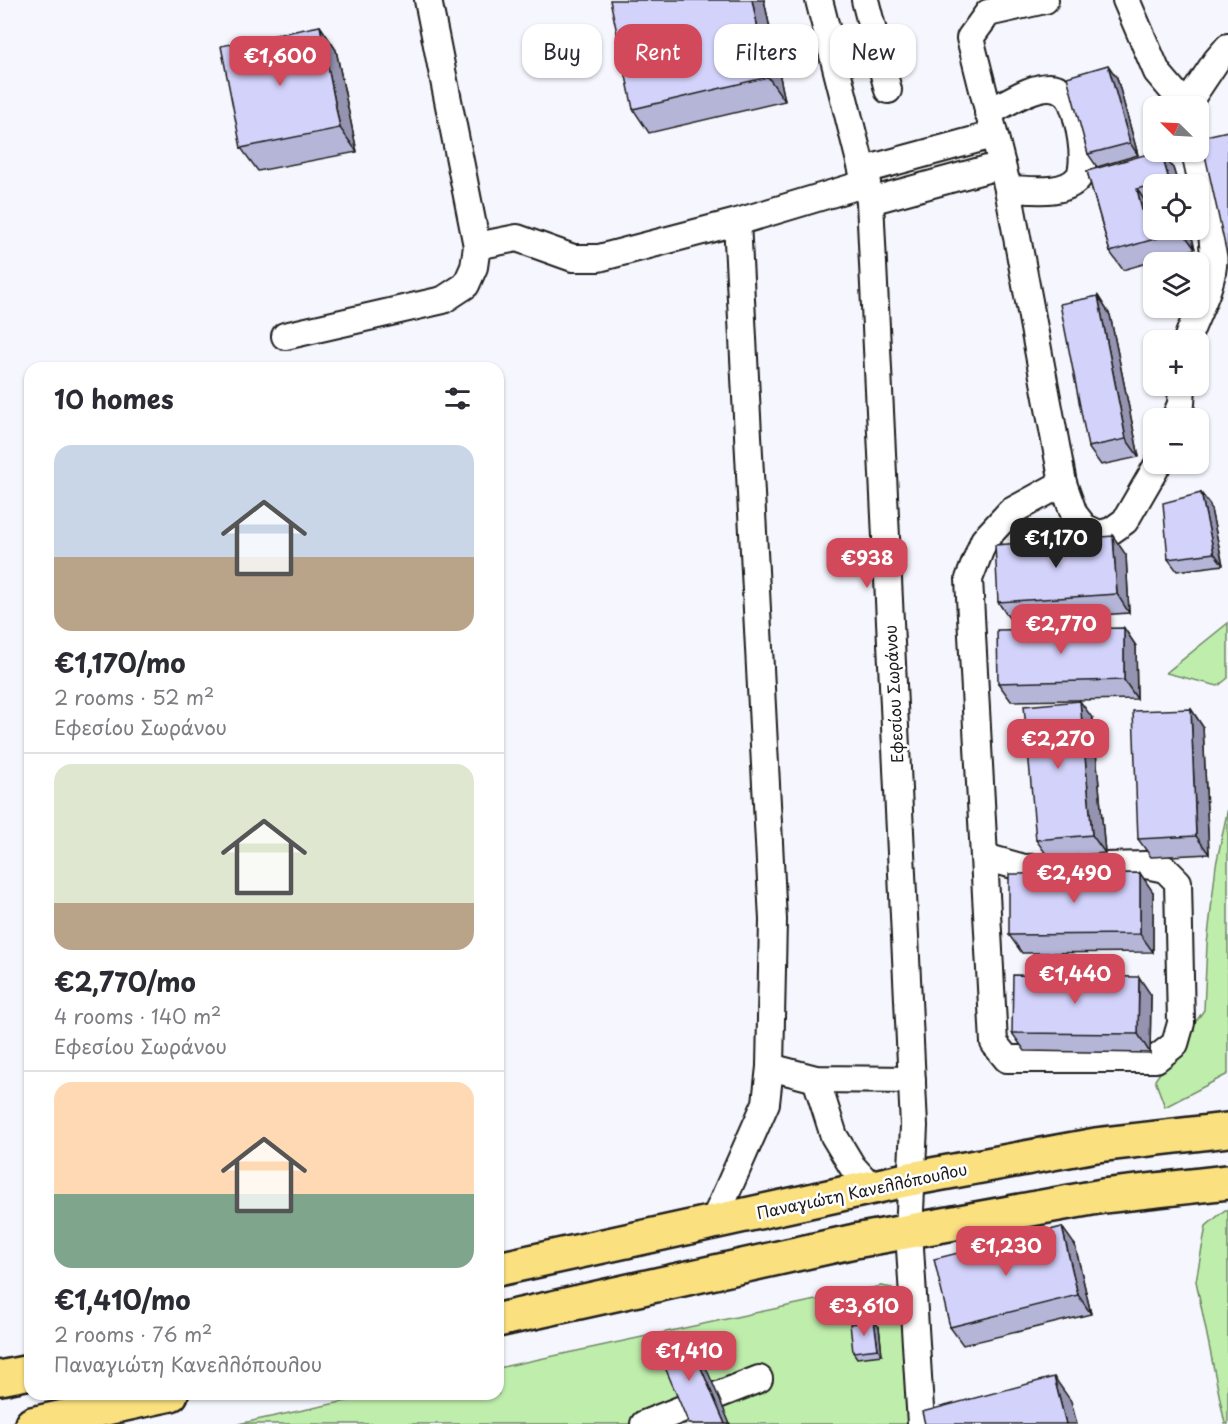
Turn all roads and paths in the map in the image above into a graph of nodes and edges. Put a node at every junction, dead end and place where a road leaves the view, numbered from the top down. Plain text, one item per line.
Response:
1 (428, 0) edge
2 (819, 0) edge
3 (865, 0) edge
4 (1045, 0) edge
5 (1126, 0) edge
6 (1228, 47) edge
7 (888, 90) dead end
8 (1177, 96) edge
9 (1193, 96) edge
10 (990, 124) junction
11 (1197, 162) edge
12 (1005, 177) junction
13 (867, 185) junction
14 (737, 222) junction
15 (477, 246) junction
16 (1190, 330) edge
17 (285, 336) dead end
18 (1152, 474) edge
19 (1063, 483) junction
20 (984, 857) junction
21 (770, 1067) junction
22 (816, 1079) junction
23 (912, 1080) junction
24 (1228, 1130) edge
25 (910, 1179) junction
26 (1228, 1182) edge
27 (872, 1188) junction
28 (713, 1222) junction
29 (909, 1232) junction
30 (504, 1268) edge
31 (504, 1319) edge
32 (24, 1373) edge
33 (0, 1378) edge
34 (759, 1379) dead end
35 (718, 1395) dead end
36 (143, 1400) edge
37 (687, 1407) edge
38 (32, 1424) edge
39 (644, 1424) edge
40 (921, 1424) edge

1 - 15 street
2 - 13 street, Εφεσίου Σωράνου
3 - 7 street
4 - 10 street
5 - 8 street
6 - 9 street
10 - 12 street
10 - 12 street
10 - 13 street
11 - 16 street
12 - 13 street
12 - 19 street
13 - 14 street
13 - 23 street, Εφεσίου Σωράνου
14 - 15 street
14 - 21 street
15 - 17 street
18 - 19 street
19 - 20 street
20 - 20 street
21 - 22 street
21 - 28 street
22 - 23 street
22 - 27 street
23 - 25 street, Εφεσίου Σωράνου
24 - 25 main road, Παναγιώτη Κανελλόπουλου
25 - 27 main road, Παναγιώτη Κανελλόπουλου
25 - 29 street, Εφεσίου Σωράνου
26 - 29 main road
27 - 28 main road, Παναγιώτη Κανελλόπουλου
28 - 30 main road, Παναγιώτη Κανελλόπουλου
29 - 31 main road
29 - 40 street, Εφεσίου Σωράνου
32 - 33 main road
34 - 35 street
36 - 38 main road
37 - 39 street

